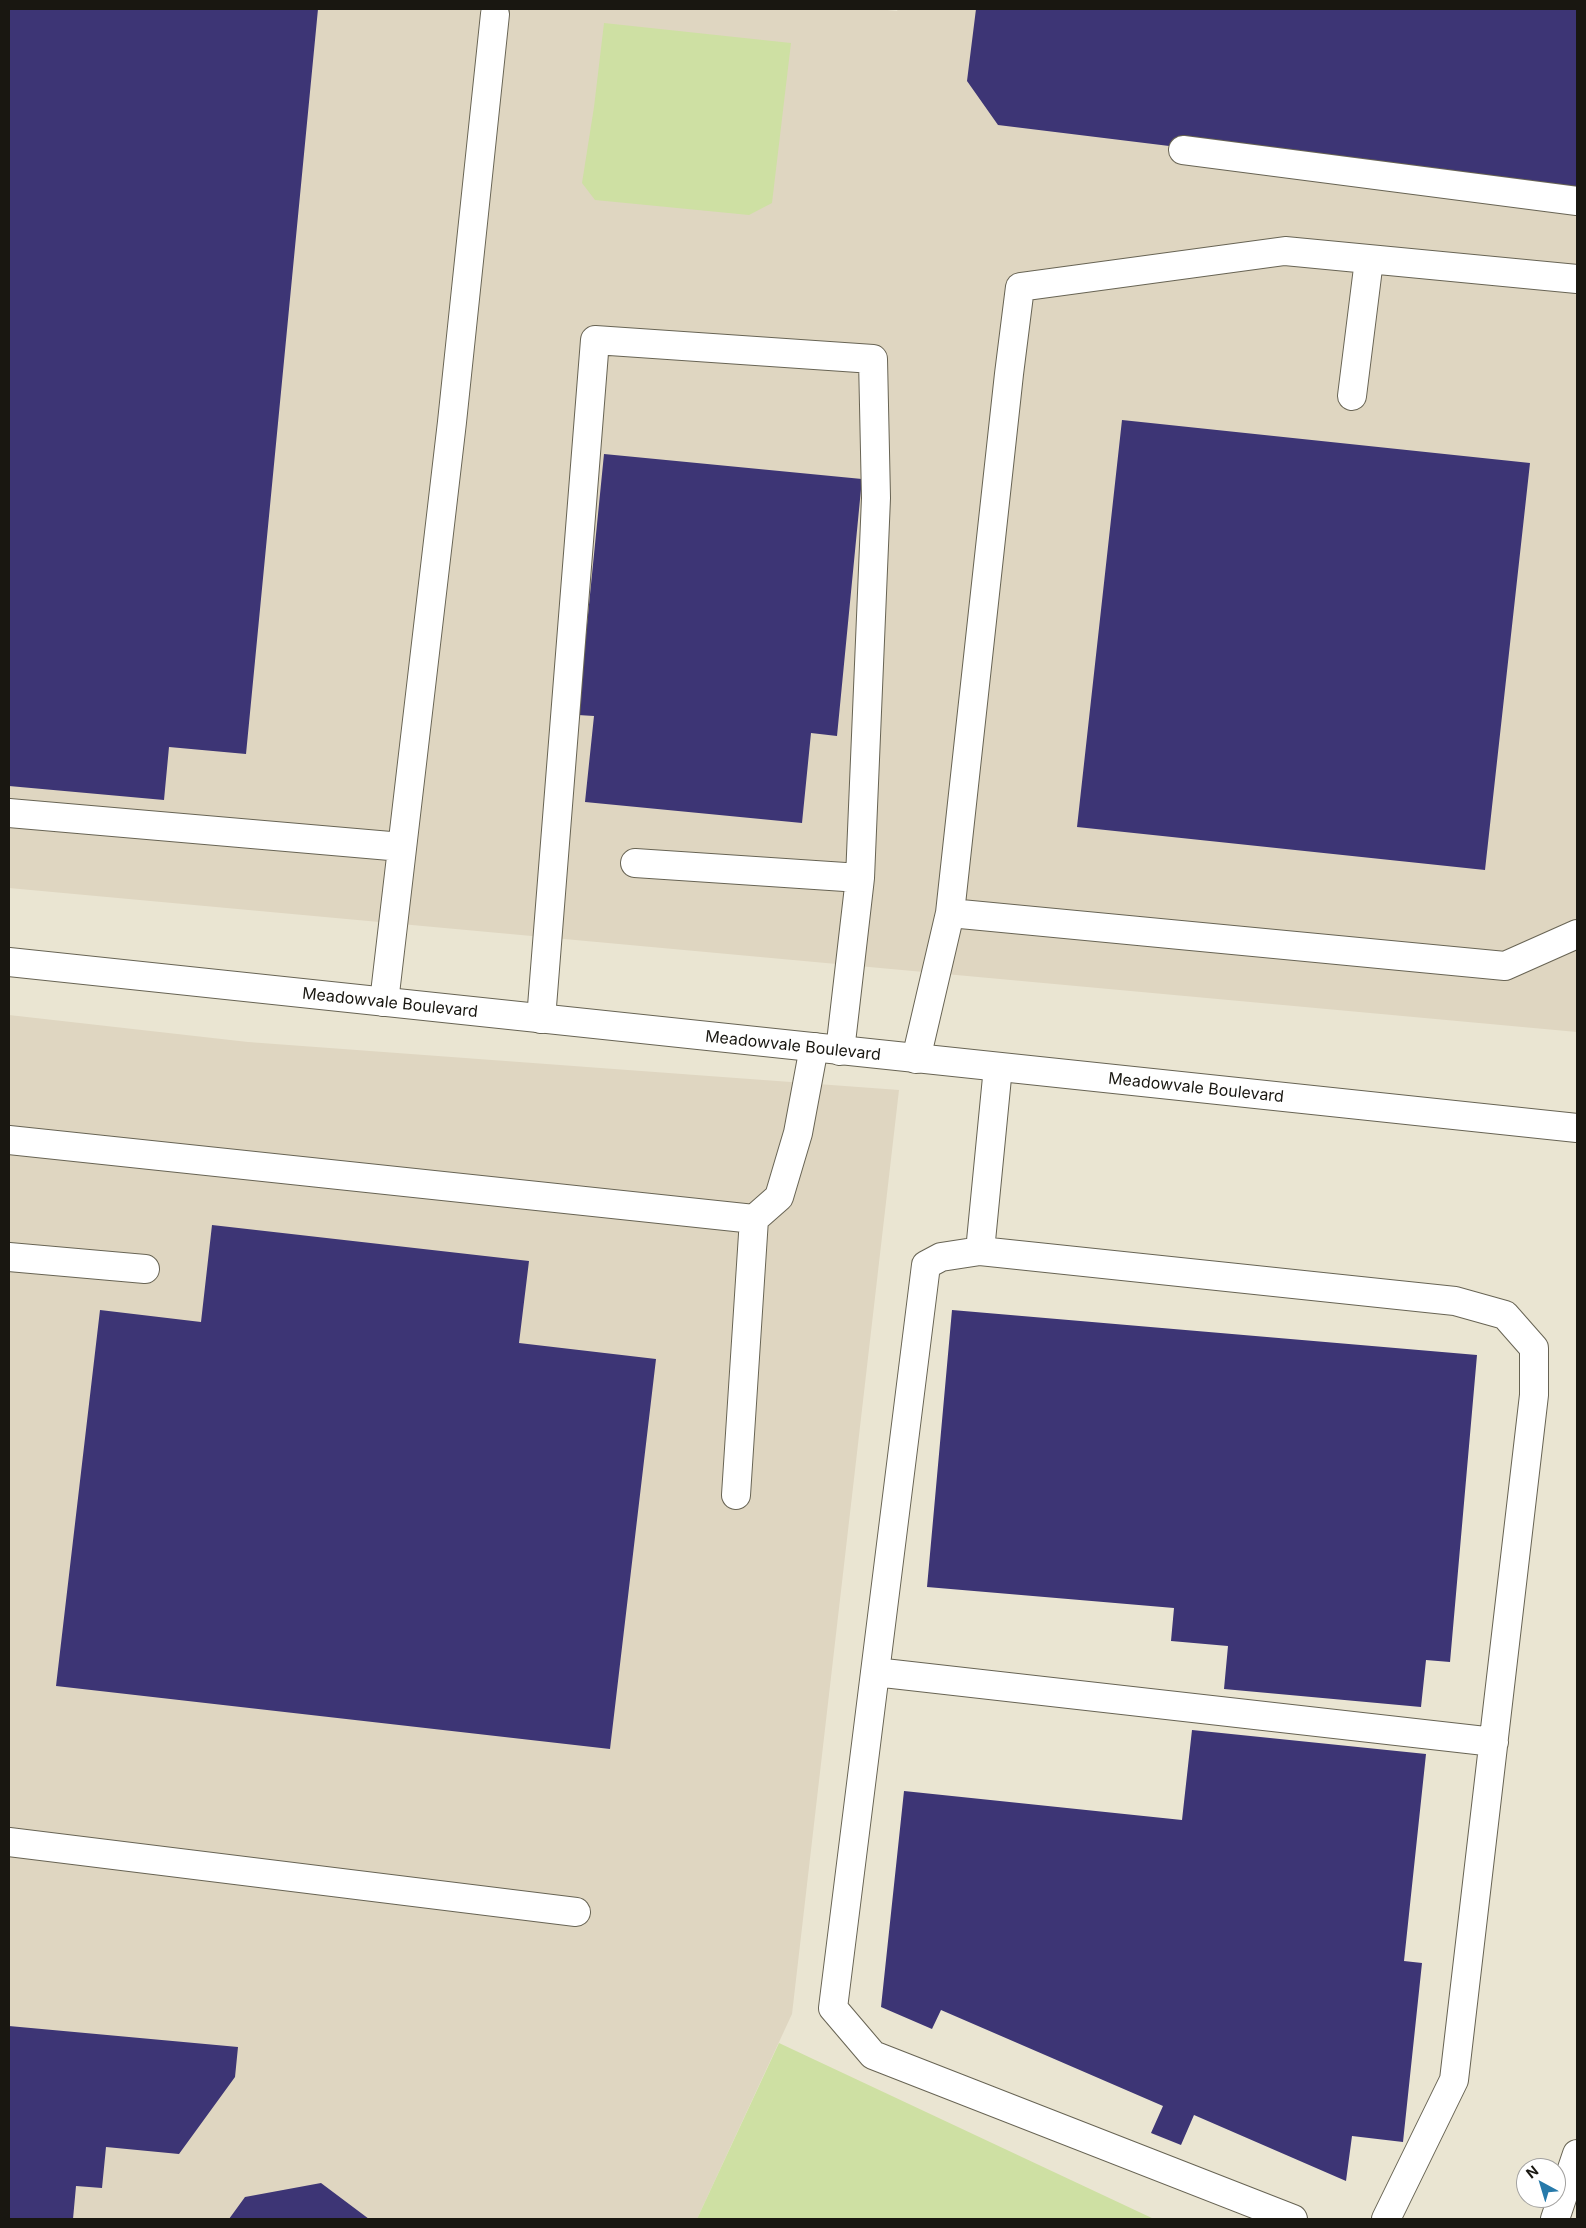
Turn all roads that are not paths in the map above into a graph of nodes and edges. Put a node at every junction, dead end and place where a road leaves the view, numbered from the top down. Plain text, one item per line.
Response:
1 (495, 14) dead end
2 (1183, 150) dead end
3 (1577, 201) edge
4 (1370, 260) junction
5 (1577, 279) edge
6 (1352, 396) dead end
7 (9, 813) edge
8 (402, 846) junction
9 (635, 863) dead end
10 (860, 878) junction
11 (950, 913) junction
12 (1577, 934) edge
13 (9, 962) edge
14 (384, 1002) junction
15 (541, 1019) junction
16 (827, 1049) junction
17 (916, 1059) junction
18 (998, 1067) junction
19 (1577, 1128) edge
20 (9, 1140) edge
21 (754, 1219) junction
22 (980, 1251) junction
23 (9, 1257) edge
24 (145, 1269) dead end
25 (736, 1495) dead end
26 (875, 1672) junction
27 (1494, 1742) junction
28 (9, 1842) edge
29 (576, 1912) dead end
30 (1577, 2154) edge
31 (1293, 2219) edge
32 (1386, 2219) edge
33 (1555, 2219) edge

1 - 8 main road
2 - 3 main road
4 - 5 main road
4 - 6 main road
4 - 11 main road
7 - 8 main road
8 - 14 main road
9 - 10 main road
10 - 15 main road
10 - 16 main road
11 - 12 main road
11 - 17 main road
13 - 14 main road, Meadowvale Boulevard
14 - 15 main road, Meadowvale Boulevard
15 - 16 main road, Meadowvale Boulevard
16 - 17 main road, Meadowvale Boulevard
16 - 21 main road
17 - 18 main road, Meadowvale Boulevard
18 - 19 main road, Meadowvale Boulevard
18 - 22 main road
20 - 21 main road
21 - 25 main road
22 - 26 main road
22 - 27 main road
23 - 24 main road
26 - 27 main road
26 - 31 main road
27 - 32 main road
28 - 29 main road
30 - 33 main road

